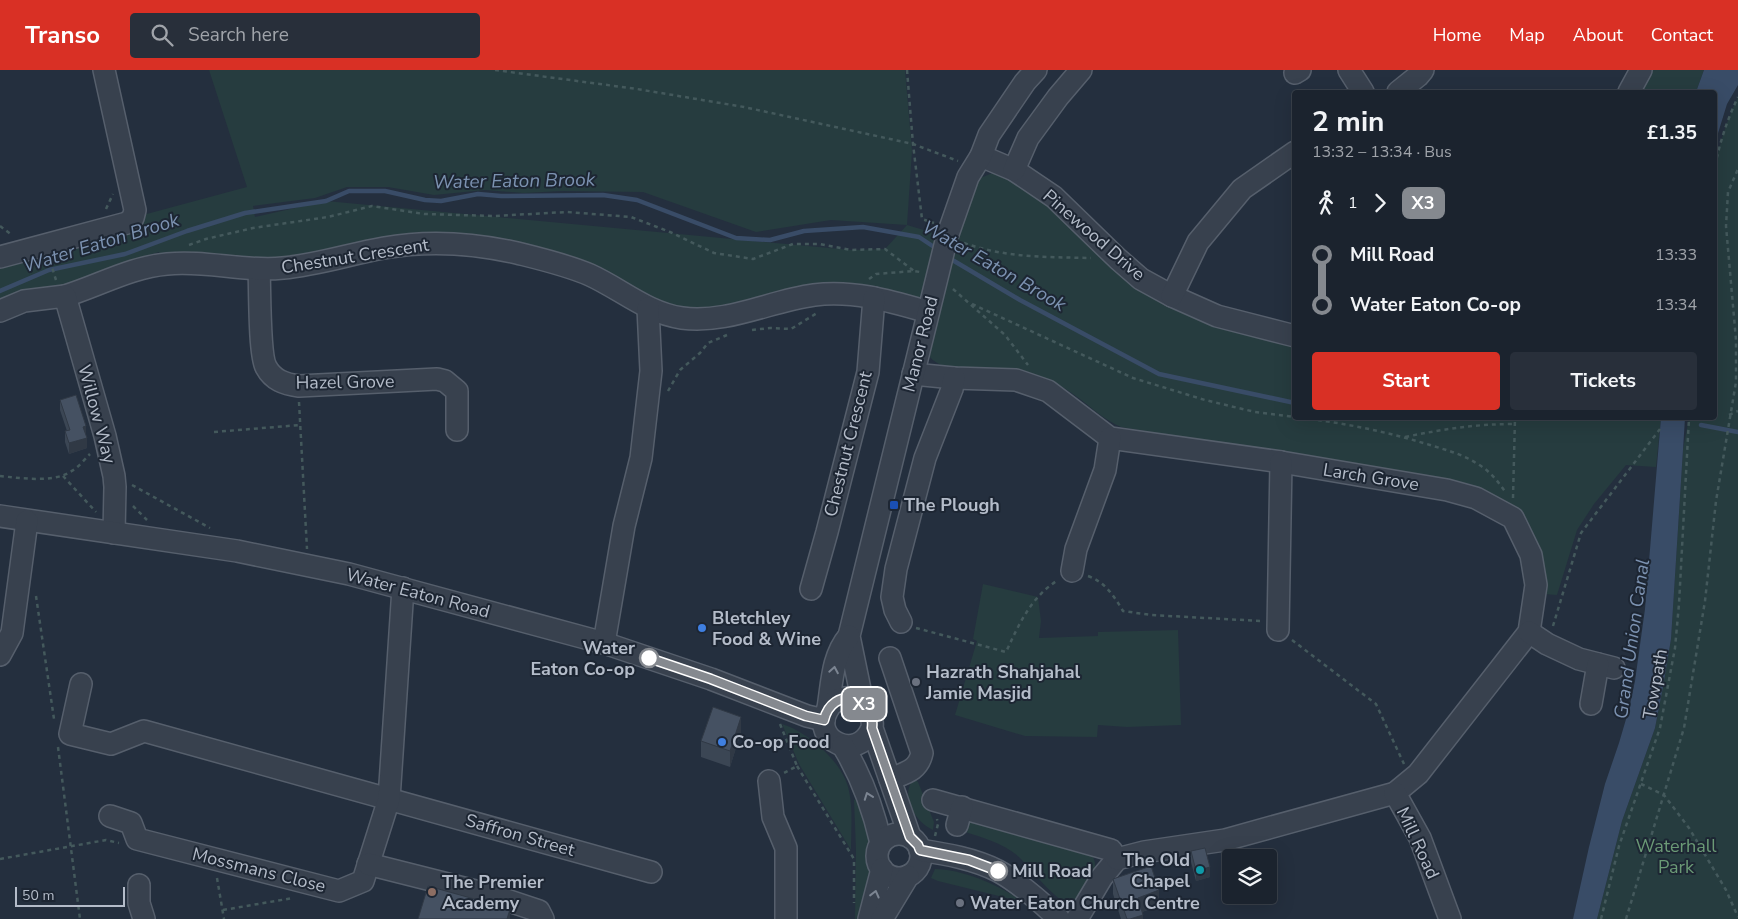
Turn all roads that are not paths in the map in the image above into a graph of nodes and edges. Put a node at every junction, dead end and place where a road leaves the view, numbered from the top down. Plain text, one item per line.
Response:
1 (104, 70) edge
2 (1036, 70) edge
3 (1081, 70) edge
4 (1349, 70) edge
5 (1423, 70) edge
6 (1641, 70) edge
7 (1362, 90) edge
8 (1400, 90) edge
9 (1631, 90) edge
10 (1292, 154) edge
11 (981, 156) junction
12 (1014, 170) junction
13 (0, 258) edge
14 (259, 269) junction
15 (61, 289) junction
16 (1172, 296) junction
17 (874, 298) junction
18 (648, 308) junction
19 (0, 311) edge
20 (928, 312) junction
21 (1292, 335) edge
22 (913, 374) junction
23 (954, 378) junction
24 (457, 430) dead end
25 (1110, 438) junction
26 (1281, 462) junction
27 (0, 516) edge
28 (27, 520) junction
29 (107, 526) junction
30 (1072, 571) road end
31 (403, 588) junction
32 (811, 589) dead end
33 (901, 622) road end
34 (1277, 626) road end
35 (1529, 632) junction
36 (849, 636) junction
37 (604, 644) junction
38 (0, 654) edge
39 (890, 658) dead end
40 (80, 684) dead end
41 (864, 704) junction
42 (1590, 704) dead end
43 (826, 714) junction
44 (872, 728) junction
45 (843, 746) junction
46 (890, 779) junction
47 (769, 781) road end
48 (1395, 793) junction
49 (389, 799) junction
50 (933, 800) dead end
51 (110, 816) dead end
52 (881, 843) junction
53 (915, 844) junction
54 (1117, 859) junction
55 (368, 864) junction
56 (882, 869) junction
57 (651, 872) dead end
58 (908, 876) junction
59 (139, 885) dead end
60 (861, 915) edge
61 (144, 919) edge
62 (543, 919) edge
63 (786, 919) edge
64 (882, 919) edge
65 (1059, 919) edge
66 (1077, 919) edge
67 (1450, 919) edge

1 - 13 street
2 - 11 street, Manor Road
3 - 12 street
4 - 7 street
5 - 8 street
6 - 9 street
10 - 16 street
11 - 12 street, Pinewood Drive
11 - 20 street, Manor Road
12 - 16 street, Pinewood Drive
14 - 15 street
14 - 18 street, Chestnut Crescent
14 - 24 street, Hazel Grove
15 - 19 street
15 - 29 street, Willow Way
16 - 21 street, Pinewood Drive
17 - 18 street, Chestnut Crescent
17 - 20 street, Chestnut Crescent
17 - 32 street, Chestnut Crescent
18 - 37 street
20 - 22 street, Manor Road
22 - 23 street, Larch Grove
22 - 36 street, Manor Road
23 - 25 street, Larch Grove
23 - 33 street
25 - 26 street, Larch Grove
25 - 30 street
26 - 34 street
26 - 35 street, Larch Grove
27 - 28 street, Water Eaton Road
28 - 29 street, Water Eaton Road
28 - 38 street
29 - 31 street, Water Eaton Road
31 - 37 street, Water Eaton Road
31 - 49 street
35 - 42 street
35 - 48 street
36 - 41 street, Manor Road
43 -> 36 street, Manor Road
37 - 43 street, Water Eaton Road
39 - 46 street
40 - 49 street, Saffron Street
41 - 43 street
41 - 44 street
43 - 45 street
44 - 45 street
44 - 46 street
52 -> 45 street
46 - 53 street
47 - 63 street
48 - 54 street, Mill Road
48 - 67 street, Mill Road
49 - 55 street, Mossmans Close
49 - 57 street, Saffron Street
50 - 54 street
51 - 55 street, Mossmans Close
52 - 53 street
52 - 56 street
53 - 58 street
53 - 65 street
54 - 66 street
55 - 62 street
56 - 58 street
60 -> 56 street
58 - 64 street
59 - 61 street

